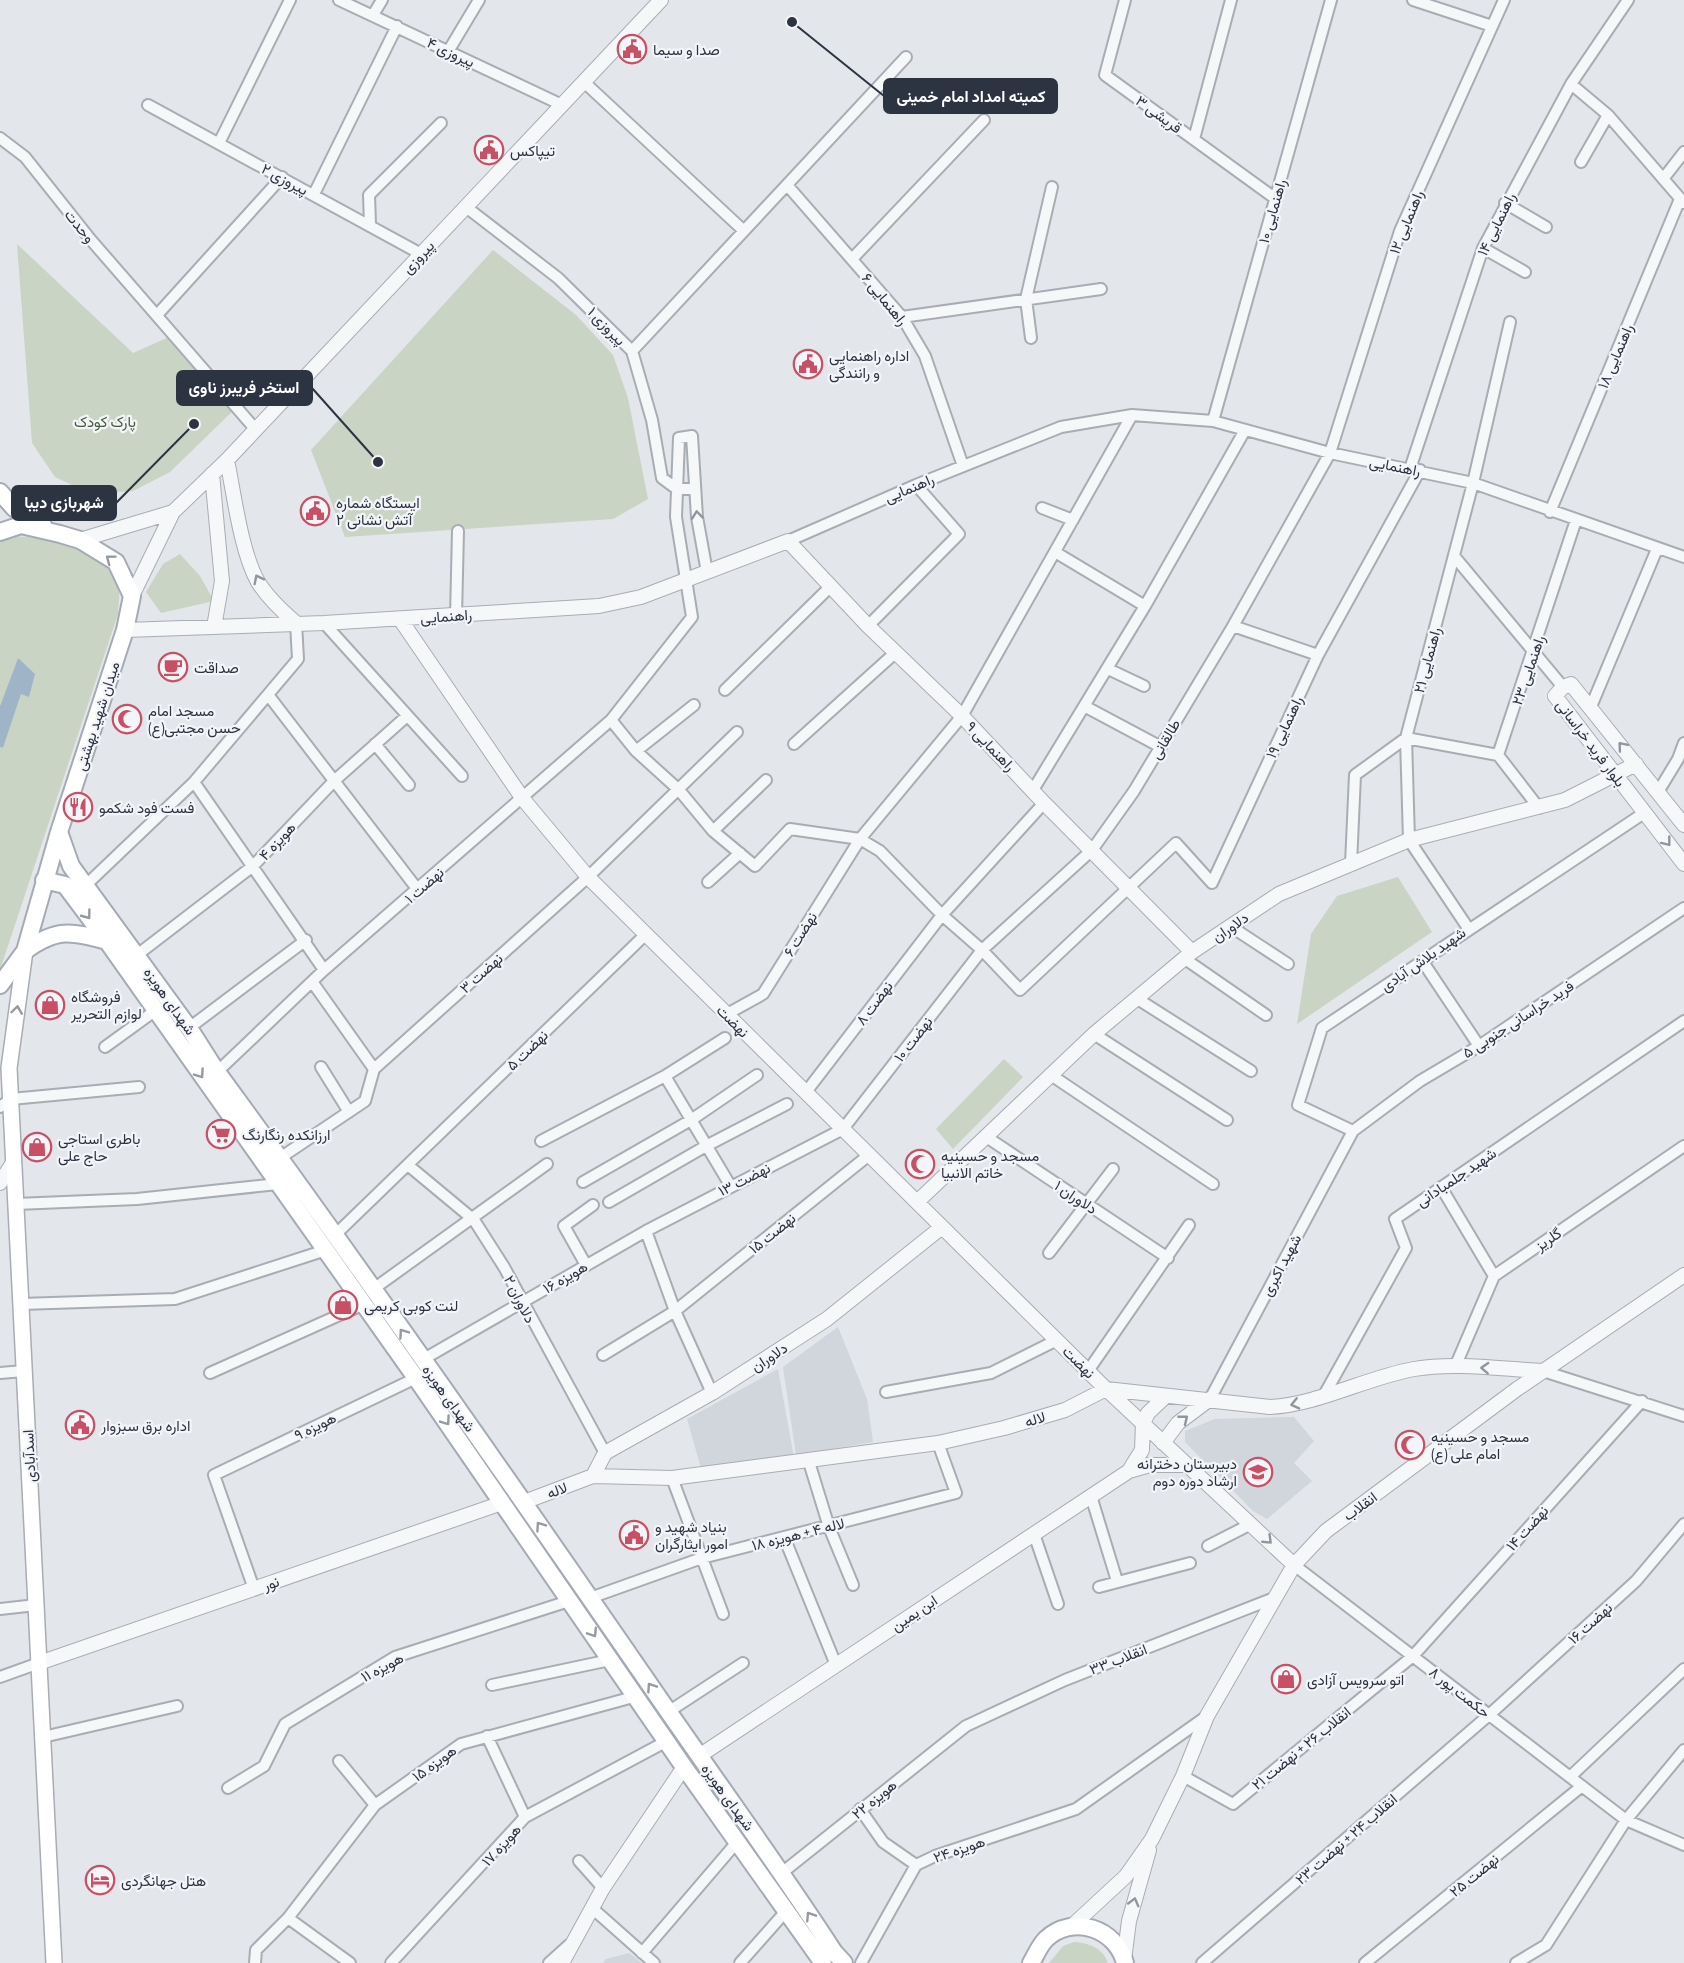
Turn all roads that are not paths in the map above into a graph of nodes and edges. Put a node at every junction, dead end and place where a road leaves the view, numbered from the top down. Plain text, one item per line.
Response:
1 (290, 0) edge
2 (339, 0) edge
3 (382, 0) edge
4 (479, 0) edge
5 (661, 0) edge
6 (1125, 0) edge
7 (1231, 0) edge
8 (1332, 0) edge
9 (1413, 0) edge
10 (1504, 0) edge
11 (1628, 0) edge
12 (1442, 5) edge
13 (373, 15) junction
14 (397, 26) junction
15 (1492, 26) junction
16 (449, 50) junction
17 (906, 57) dead end
18 (584, 82) junction
19 (1571, 84) junction
20 (148, 105) dead end
21 (562, 105) junction
22 (1608, 115) junction
23 (984, 120) dead end
24 (441, 123) dead end
25 (1, 138) edge
26 (1194, 139) junction
27 (219, 143) junction
28 (1684, 152) edge
29 (1581, 162) dead end
30 (282, 177) junction
31 (1663, 179) junction
32 (787, 185) junction
33 (1053, 187) dead end
34 (314, 194) junction
35 (1276, 199) junction
36 (1682, 201) edge
37 (1505, 203) junction
38 (466, 207) junction
39 (370, 224) junction
40 (1546, 227) dead end
41 (744, 231) junction
42 (1483, 248) junction
43 (421, 254) junction
44 (852, 259) junction
45 (1525, 272) dead end
46 (1101, 289) dead end
47 (1026, 299) junction
48 (157, 315) junction
49 (903, 317) junction
50 (1510, 322) dead end
51 (1031, 338) dead end
52 (632, 351) junction
53 (1132, 415) junction
54 (1213, 421) junction
55 (256, 429) junction
56 (1245, 430) junction
57 (1330, 453) junction
58 (227, 460) junction
59 (963, 466) junction
60 (1415, 470) junction
61 (212, 474) junction
62 (1473, 483) junction
63 (916, 485) junction
64 (677, 489) junction
65 (695, 489) junction
66 (0, 492) edge
67 (1042, 508) dead end
68 (173, 512) junction
69 (1550, 512) junction
70 (1073, 520) junction
71 (1576, 520) junction
72 (458, 531) dead end
73 (0, 532) edge
74 (60, 534) junction
75 (81, 540) junction
76 (788, 542) junction
77 (1658, 549) junction
78 (1055, 552) junction
79 (1454, 556) junction
80 (1684, 557) edge
81 (707, 572) junction
82 (685, 581) junction
83 (831, 586) junction
84 (132, 596) junction
85 (1145, 606) junction
86 (456, 616) junction
87 (400, 619) junction
88 (296, 623) junction
89 (324, 624) junction
90 (868, 626) junction
91 (1233, 626) junction
92 (214, 627) junction
93 (125, 630) junction
94 (1534, 652) junction
95 (895, 653) junction
96 (1318, 655) junction
97 (1108, 669) junction
98 (1144, 686) dead end
99 (1563, 687) junction
100 (725, 690) dead end
101 (269, 696) junction
102 (694, 705) dead end
103 (1086, 707) junction
104 (1590, 709) junction
105 (407, 716) junction
106 (962, 716) junction
107 (610, 720) junction
108 (737, 732) dead end
109 (1406, 738) junction
110 (1684, 743) edge
111 (375, 744) junction
112 (794, 744) dead end
113 (1161, 747) junction
114 (636, 751) junction
115 (1498, 755) junction
116 (1636, 764) junction
117 (462, 776) dead end
118 (1616, 776) junction
119 (766, 780) dead end
120 (334, 781) junction
121 (194, 782) junction
122 (409, 785) dead end
123 (679, 790) junction
124 (1033, 790) junction
125 (1658, 792) junction
126 (523, 799) junction
127 (1044, 803) junction
128 (1539, 808) junction
129 (1644, 813) junction
130 (1684, 825) edge
131 (713, 831) junction
132 (59, 832) junction
133 (860, 839) junction
134 (1409, 840) junction
135 (1092, 850) junction
136 (740, 853) junction
137 (1351, 864) junction
138 (1684, 864) edge
139 (71, 866) junction
140 (253, 866) junction
141 (588, 877) junction
142 (44, 880) junction
143 (708, 882) dead end
144 (64, 885) junction
145 (86, 885) junction
146 (1129, 887) junction
147 (418, 890) junction
148 (1684, 908) edge
149 (942, 915) junction
150 (1230, 926) junction
151 (1468, 928) junction
152 (646, 934) junction
153 (306, 940) junction
154 (107, 941) junction
155 (982, 950) junction
156 (25, 951) junction
157 (1188, 955) junction
158 (137, 956) junction
159 (1423, 962) junction
160 (1288, 964) dead end
161 (324, 970) junction
162 (313, 983) junction
163 (0, 985) edge
164 (1136, 998) junction
165 (156, 1010) junction
166 (727, 1014) junction
167 (1266, 1015) dead end
168 (1684, 1021) edge
169 (189, 1028) junction
170 (1094, 1034) junction
171 (725, 1038) dead end
172 (1479, 1046) junction
173 (105, 1047) dead end
174 (0, 1053) edge
175 (321, 1067) dead end
176 (9, 1068) junction
177 (374, 1069) junction
178 (1251, 1071) dead end
179 (217, 1072) junction
180 (757, 1075) dead end
181 (1051, 1075) junction
182 (665, 1076) junction
183 (139, 1087) dead end
184 (806, 1092) junction
185 (5, 1103) edge
186 (787, 1104) dead end
187 (349, 1112) junction
188 (691, 1120) junction
189 (1227, 1120) dead end
190 (843, 1129) junction
191 (1353, 1131) junction
192 (985, 1136) junction
193 (541, 1141) dead end
194 (706, 1146) junction
195 (1684, 1146) edge
196 (869, 1155) junction
197 (280, 1158) junction
198 (14, 1161) junction
199 (547, 1164) dead end
200 (409, 1166) junction
201 (1113, 1169) dead end
202 (583, 1182) dead end
203 (0, 1183) edge
204 (278, 1184) junction
205 (1213, 1184) dead end
206 (730, 1185) junction
207 (1441, 1187) junction
208 (609, 1202) dead end
209 (916, 1202) junction
210 (16, 1204) junction
211 (1087, 1204) junction
212 (593, 1205) dead end
213 (474, 1220) junction
214 (1189, 1225) dead end
215 (942, 1227) junction
216 (646, 1231) junction
217 (335, 1235) junction
218 (326, 1250) junction
219 (1049, 1253) dead end
220 (1168, 1258) junction
221 (586, 1265) junction
222 (1684, 1275) edge
223 (1494, 1276) junction
224 (368, 1297) junction
225 (521, 1303) junction
226 (21, 1304) junction
227 (675, 1311) junction
228 (1057, 1340) junction
229 (603, 1355) dead end
230 (422, 1360) junction
231 (1455, 1367) junction
232 (24, 1371) junction
233 (1088, 1371) junction
234 (1543, 1371) junction
235 (0, 1373) edge
236 (210, 1373) dead end
237 (416, 1378) junction
238 (1106, 1389) junction
239 (886, 1392) dead end
240 (712, 1393) junction
241 (1166, 1396) junction
242 (1323, 1397) junction
243 (1210, 1400) junction
244 (1642, 1401) junction
245 (1684, 1416) edge
246 (1143, 1423) junction
247 (938, 1443) junction
248 (1163, 1443) junction
249 (605, 1453) junction
250 (809, 1462) junction
251 (1185, 1465) junction
252 (1129, 1471) junction
253 (593, 1476) junction
254 (672, 1478) junction
255 (1091, 1496) junction
256 (524, 1502) junction
257 (502, 1503) junction
258 (1251, 1524) junction
259 (1684, 1524) edge
260 (829, 1527) junction
261 (1034, 1534) junction
262 (784, 1537) junction
263 (1208, 1546) dead end
264 (702, 1558) junction
265 (1190, 1563) dead end
266 (1294, 1565) junction
267 (1117, 1581) junction
268 (853, 1585) dead end
269 (1099, 1587) dead end
270 (254, 1589) junction
271 (590, 1598) junction
272 (1274, 1598) junction
273 (572, 1600) junction
274 (1058, 1604) dead end
275 (36, 1605) junction
276 (0, 1609) edge
277 (723, 1614) dead end
278 (1413, 1656) junction
279 (610, 1660) junction
280 (39, 1663) junction
281 (743, 1663) dead end
282 (836, 1665) junction
283 (1684, 1669) edge
284 (0, 1677) edge
285 (492, 1685) dead end
286 (637, 1696) junction
287 (177, 1706) dead end
288 (668, 1712) junction
289 (1489, 1715) junction
290 (1207, 1716) junction
291 (966, 1726) joint
292 (487, 1736) junction
293 (43, 1737) junction
294 (667, 1741) junction
295 (1684, 1750) edge
296 (699, 1756) junction
297 (339, 1761) dead end
298 (684, 1767) junction
299 (1183, 1776) junction
300 (1570, 1777) junction
301 (1582, 1786) junction
302 (228, 1788) dead end
303 (375, 1805) junction
304 (860, 1809) junction
305 (525, 1817) junction
306 (1626, 1820) junction
307 (1152, 1839) junction
308 (737, 1842) junction
309 (1684, 1845) edge
310 (579, 1862) dead end
311 (916, 1865) junction
312 (783, 1872) junction
313 (603, 1888) junction
314 (592, 1908) junction
315 (787, 1910) junction
316 (288, 1918) junction
317 (1072, 1926) junction
318 (573, 1942) junction
319 (642, 1953) junction
320 (1124, 1961) edge
321 (1525, 1961) edge
322 (54, 1963) edge
323 (255, 1963) edge
324 (350, 1963) edge
325 (392, 1963) edge
326 (549, 1963) edge
327 (561, 1963) edge
328 (654, 1963) edge
329 (740, 1963) edge
330 (823, 1963) edge
331 (844, 1963) edge
332 (861, 1963) edge
333 (1031, 1963) edge
334 (1202, 1963) edge
335 (1365, 1963) edge

1 - 27 street
2 - 13 street, پیروزی ۴
3 - 13 street
4 - 16 street
5 - 18 street, پیروزی
6 - 26 street, قریشی ۳
7 - 26 street
8 - 35 street, راهنمایی ۱۰
9 - 12 street
10 - 15 street, راهنمایی ۱۲
11 - 19 street, راهنمایی ۱۴
12 - 15 street
13 - 14 street, پیروزی ۴
14 - 16 street, پیروزی ۴
14 - 34 street
15 - 57 street, راهنمایی ۱۲
16 - 21 street, پیروزی ۴
17 - 32 street
18 - 21 street, پیروزی
18 - 41 street
19 - 22 street
19 - 37 street, راهنمایی ۱۴
20 - 27 street, پیروزی ۲
21 - 38 street, پیروزی
22 - 29 street
22 - 31 street
23 - 44 street
24 - 39 street
25 - 48 street, وحدت
26 - 35 street, قریشی ۳
27 - 30 street, پیروزی ۲
28 - 31 street
30 - 34 street, پیروزی ۲
30 - 48 street
31 - 36 street
32 - 41 street
32 - 44 street, راهنمایی ۶
33 - 47 street
34 - 39 street, پیروزی ۲
35 - 54 street, راهنمایی ۱۰
36 - 69 street, راهنمایی ۱۸
37 - 40 street
37 - 42 street, راهنمایی ۱۴
38 - 43 street, پیروزی
38 - 52 street, پیروزی ۱
39 - 43 street, پیروزی ۲
41 - 52 street
42 - 45 street
42 - 60 street, راهنمایی ۱۴
43 - 55 street, پیروزی
44 - 49 street, راهنمایی ۶
46 - 47 street
47 - 49 street
47 - 51 street
48 - 55 street, وحدت
49 - 59 street, راهنمایی ۶
50 - 62 street, راهنمایی ۲۱
52 - 64 street, پیروزی ۱
53 - 54 street, راهنمایی
53 - 59 street, راهنمایی
53 - 70 street, نهضت ۶
54 - 56 street, راهنمایی
55 - 58 street, پیروزی
56 - 57 street, راهنمایی
56 - 85 street
57 - 60 street, راهنمایی
57 - 91 street, راهنمایی ۱۲
58 - 61 street, پیروزی
88 -> 58 street
59 - 63 street, راهنمایی
60 - 62 street, راهنمایی
60 - 96 street, راهنمایی ۱۹
61 - 68 street, پیروزی
61 - 92 street
62 - 69 street, راهنمایی
62 - 79 street, راهنمایی ۲۱
63 - 76 street, راهنمایی
63 - 90 street
64 - 65 street
64 - 65 street
64 - 82 street
81 -> 65 street
66 - 74 main road
67 - 70 street
68 - 75 street
68 - 84 street
69 - 71 street, راهنمایی
70 - 78 street, نهضت ۶
71 - 77 street, راهنمایی
71 - 94 street, راهنمایی ۲۳
72 - 86 street
73 - 74 main road
74 - 75 main road
84 -> 75 main road
76 - 81 street, راهنمایی
76 - 83 street, راهنمایی ۹
77 - 80 street, راهنمایی
77 - 104 street
78 - 85 street
78 - 106 street, نهضت ۶
79 - 94 street
79 - 109 street, راهنمایی ۲۱
81 - 82 street, راهنمایی
82 - 86 street, راهنمایی
82 - 107 street, نهضت ۱
83 - 90 street, راهنمایی ۹
83 - 100 street
84 - 93 main road, میدان شهید بهشتی
85 - 97 street
86 - 87 street, راهنمایی
87 - 89 street, راهنمایی
87 - 126 street, نهضت
88 - 89 street, راهنمایی
88 - 92 street, راهنمایی
88 - 101 street
89 - 105 street
90 - 95 street, راهنمایی ۹
91 - 96 street
91 - 113 street, طالقانی
92 - 93 street, راهنمایی
93 - 132 main road, میدان شهید بهشتی
94 - 99 street
94 - 115 street, راهنمایی ۲۳
95 - 106 street, راهنمایی ۹
95 - 112 street
96 - 146 street, راهنمایی ۱۹
97 - 98 street
97 - 103 street
99 - 104 street, بلوار فرید خراسانی
99 - 118 street, بلوار فرید خراسانی
101 - 120 street
101 - 121 street
102 - 114 street
103 - 113 street
103 - 124 street
116 -> 104 street, بلوار فرید خراسانی
105 - 111 street, هویزه ۴
105 - 117 street
106 - 124 street, راهنمایی ۹
106 - 133 street, نهضت ۶
107 - 114 street
107 - 126 street, نهضت ۱
108 - 123 street, نهضت ۳
109 - 115 street
109 - 134 street, راهنمایی ۲۱
109 - 137 street
110 - 125 street
111 - 120 street, هویزه ۴
111 - 122 street
113 - 135 street, طالقانی
114 - 123 street
115 - 128 street
116 - 118 street, دلاوران
116 - 125 street, بلوار فرید خراسانی
118 - 128 street, دلاوران
118 - 129 street, بلوار فرید خراسانی
119 - 131 street
120 - 140 street, هویزه ۴
120 - 147 street
121 - 140 street
121 - 145 street
123 - 131 street
123 - 141 street, نهضت ۳
124 - 127 street, راهنمایی ۹
125 - 130 street, بلوار فرید خراسانی
126 - 141 street, نهضت
126 - 147 street, نهضت ۱
127 - 135 street, راهنمایی ۹
127 - 149 street, نهضت ۸
128 - 134 street, دلاوران
129 -> 138 street, بلوار فرید خراسانی
129 - 151 street, شهید بلاش آبادی
131 - 136 street
132 - 139 main road, شهدای هویزه
132 - 142 main road, میدان شهید بهشتی
133 - 136 street
133 - 149 street
133 - 166 street, نهضت ۶
134 - 137 street, دلاوران
134 - 151 street
135 - 146 street, راهنمایی ۹
135 - 155 street, طالقانی
136 - 143 street
137 - 150 street, دلاوران
139 - 144 main road
139 - 145 main road, شهدای هویزه
140 - 153 street
140 - 158 street, هویزه ۴
141 - 152 street, نهضت
141 - 177 street, نهضت ۳
142 - 144 main road
142 - 156 main road, میدان شهید بهشتی
144 -> 154 main road, شهدای هویزه
145 - 158 main road, شهدای هویزه
146 - 155 street
146 - 157 street, راهنمایی ۹
147 - 161 street, نهضت ۱
148 - 172 street, فرید خراسانی جنوبی ۵
149 - 155 street
149 - 184 street, نهضت ۸
150 - 157 street, دلاوران
150 - 160 street
151 - 159 street, شهید بلاش آبادی
152 - 166 street, نهضت
152 - 200 street, نهضت ۵
153 - 161 street
153 - 169 street
154 - 156 main road
154 - 165 main road, شهدای هویزه
155 - 190 street, نهضت ۱۰
156 - 163 main road, میدان شهید بهشتی
176 -> 156 main road, اسدآبادی
157 - 164 street, دلاوران
157 - 167 street
158 - 169 main road, شهدای هویزه
159 - 172 street
159 - 191 street, شهید بلاش آبادی
161 - 162 street, نهضت ۱
162 - 177 street
162 - 179 street, نهضت ۱
164 - 170 street, دلاوران
164 - 178 street
165 - 173 street
165 -> 204 main road, شهدای هویزه
166 - 184 street, نهضت
168 - 207 street, شهید جلمبادانی
169 - 179 main road, شهدای هویزه
170 - 181 street, دلاوران
170 - 189 street
171 - 182 street
172 - 191 street, فرید خراسانی جنوبی ۵
174 - 176 main road
175 - 187 street
176 - 185 main road, اسدآبادی
177 - 187 street
179 - 197 main road, شهدای هویزه
180 - 188 street
181 - 192 street, دلاوران
181 - 205 street
182 - 188 street
182 - 193 street
183 - 185 street
184 - 190 street, نهضت
185 - 198 main road, اسدآبادی
186 - 194 street
187 - 197 street
188 - 194 street
188 - 202 street
190 - 196 street, نهضت
190 - 206 street, نهضت ۱۳
191 - 243 street, شهید اکبری
192 - 209 street, دلاوران
192 - 211 street, دلاوران ۱
194 - 206 street
194 - 208 street
195 - 223 street, گلریز
196 - 209 street, نهضت
196 - 227 street, نهضت ۱۵
197 - 217 main road, شهدای هویزه
198 - 203 street
198 - 210 main road, اسدآبادی
199 - 213 street
200 - 213 street, دلاوران ۲
200 - 217 street, نهضت ۵
201 - 211 street
204 - 210 street
204 - 218 main road, شهدای هویزه
206 - 216 street, نهضت ۱۳
207 - 223 street
207 - 242 street, شهید جلمبادانی
209 - 215 street, نهضت
210 - 226 main road, اسدآبادی
211 - 219 street
211 - 220 street, دلاوران ۱
212 - 221 street
213 - 224 street
213 - 225 street, دلاوران ۲
214 - 220 street
215 - 228 street, نهضت
215 - 240 street, دلاوران
216 - 221 street, هویزه ۱۶
216 - 227 street
217 - 224 main road, شهدای هویزه
218 - 224 main road, شهدای هویزه
218 - 226 street
220 - 233 street
221 - 225 street, هویزه ۱۶
222 - 234 street, انقلاب
223 - 231 street
230 -> 224 main road, شهدای هویزه
224 - 236 street
224 - 237 main road, شهدای هویزه
225 - 230 street, هویزه ۱۶
225 - 249 street, دلاوران ۲
226 - 232 main road, اسدآبادی
227 - 229 street, نهضت ۱۵
227 - 240 street
228 - 233 street, نهضت
228 - 239 street
230 - 256 main road, شهدای هویزه
234 -> 231 street
231 - 242 street
232 - 235 street
232 - 275 main road, اسدآبادی
233 - 238 street, نهضت
234 - 244 street
234 - 266 street, انقلاب
237 -> 257 main road, شهدای هویزه
237 - 270 street, هویزه ۹
238 - 241 street
238 - 246 street, نهضت
238 - 247 street, لاله
240 - 249 street, دلاوران
241 - 243 street
241 - 246 street
242 -> 243 street
248 -> 243 street
244 - 245 street
244 - 278 street, نهضت ۱۴
246 - 248 street, نهضت
246 - 252 street
247 - 250 street, لاله
247 - 260 street, لاله ۴ + هویزه ۱۸
248 - 251 street, نهضت
249 - 253 street
250 - 254 street, لاله
250 - 260 street
251 - 252 street
251 - 258 street, نهضت
252 - 255 street, ابن یمین
253 - 254 street, لاله
253 - 256 street, لاله
254 - 264 street
255 - 261 street, ابن یمین
255 - 267 street
271 -> 256 main road, شهدای هویزه
257 - 270 street, نور
257 - 273 main road, شهدای هویزه
258 - 263 street
258 -> 266 street, نهضت
259 - 289 street, نهضت ۱۶
260 - 262 street, لاله ۴ + هویزه ۱۸
260 - 268 street
261 - 274 street
261 - 282 street, ابن یمین
262 - 264 street, لاله ۴ + هویزه ۱۸
262 - 282 street
264 - 271 street, لاله ۴ + هویزه ۱۸
264 - 277 street
265 - 267 street
266 - 272 street, انقلاب
266 - 278 street, حکمت پور ۸
267 - 269 street
270 - 280 street, نور
288 -> 271 main road, شهدای هویزه
272 - 290 street, انقلاب
272 - 291 street, انقلاب ۳۳
273 -> 279 main road, شهدای هویزه
273 - 302 street, هویزه ۱۱
275 - 276 street
275 - 280 main road, اسدآبادی
278 - 289 street, حکمت پور ۸
278 - 299 street, انقلاب ۲۶ + نهضت ۲۱
279 - 285 street
279 - 286 main road, شهدای هویزه
280 - 284 street
280 - 293 main road, اسدآبادی
281 - 288 street
282 - 296 street, ابن یمین
283 - 300 street
286 - 292 street, هویزه ۱۵
286 - 294 main road, شهدای هویزه
287 - 293 street
288 - 296 main road, شهدای هویزه
289 - 300 street, حکمت پور ۸
289 - 334 street, انقلاب ۲۴ + نهضت ۲۳
290 - 299 street, انقلاب
290 - 311 street, هویزه ۲۴
291 - 304 street, هویزه ۲۲
292 - 303 street, هویزه ۱۵
292 - 305 street
293 - 322 main road, اسدآبادی
294 - 298 main road, شهدای هویزه
294 - 305 street, هویزه ۱۷
295 - 306 street
296 - 312 main road, شهدای هویزه
297 - 303 street
298 - 308 main road, شهدای هویزه
298 - 313 street
299 - 307 street, انقلاب
300 - 301 street, حکمت پور ۸
301 - 306 street, حکمت پور ۸
301 - 335 street, نهضت ۲۵
303 - 316 street, هویزه ۱۵
304 - 311 street
304 - 312 street, هویزه ۲۲
305 - 325 street, هویزه ۱۷
306 - 309 street, حکمت پور ۸
306 - 321 street
307 - 317 street
320 -> 307 street
308 - 315 main road, شهدای هویزه
308 - 319 street
310 - 313 street
311 - 332 street, هویزه ۲۴
331 -> 312 main road, شهدای هویزه
313 - 314 street
314 - 318 street
314 - 319 street
315 - 329 street
315 - 330 main road, شهدای هویزه
316 - 323 street, هویزه ۱۵
316 - 324 street
317 - 320 main road
317 - 333 main road
318 - 326 street
318 - 327 street
319 - 328 street

